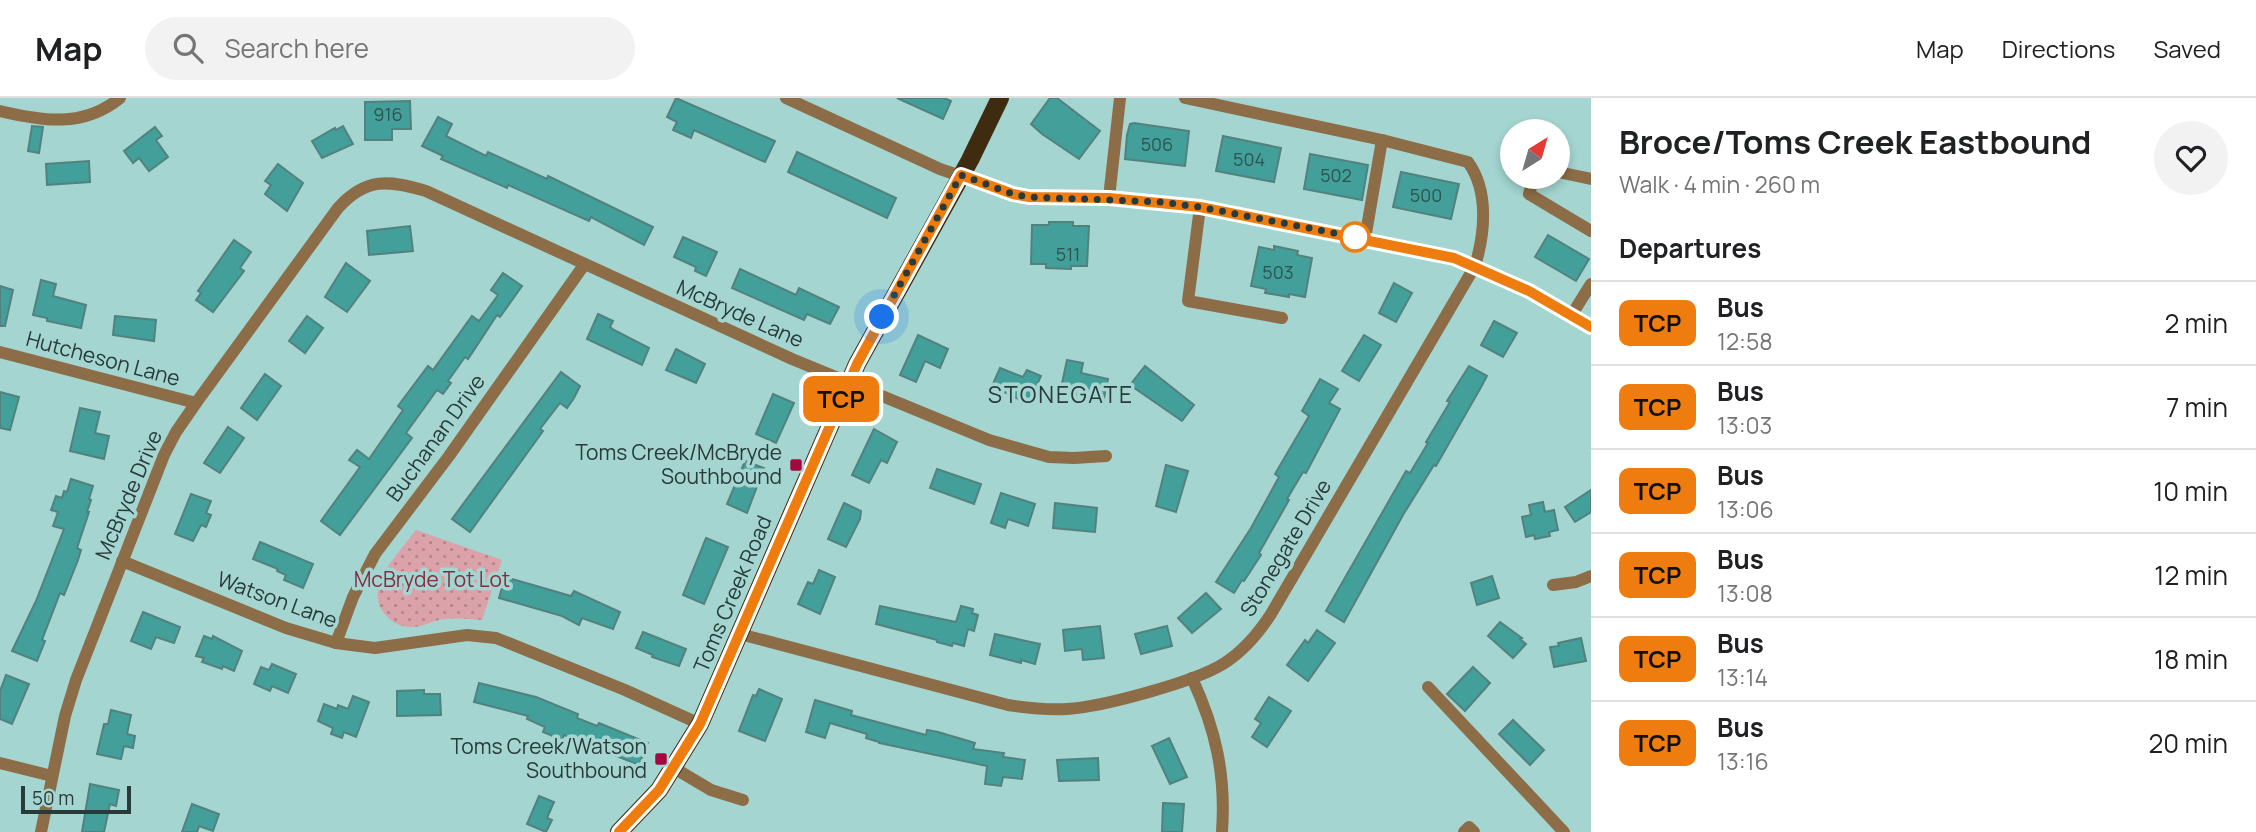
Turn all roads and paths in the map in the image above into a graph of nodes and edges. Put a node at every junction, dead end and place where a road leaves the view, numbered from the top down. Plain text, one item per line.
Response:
1 (120, 98) edge
2 (786, 98) edge
3 (1000, 98) edge
4 (1120, 98) edge
5 (1185, 98) edge
6 (0, 111) edge
7 (1382, 140) junction
8 (961, 175) junction
9 (1570, 175) edge
10 (1591, 179) edge
11 (366, 186) joint
12 (1530, 189) edge
13 (1109, 198) junction
14 (1200, 207) junction
15 (1591, 231) edge
16 (1365, 239) junction
17 (584, 265) junction
18 (1475, 266) junction
19 (1591, 284) edge
20 (1572, 316) junction
21 (1282, 318) dead end
22 (1591, 327) edge
23 (0, 352) edge
24 (849, 383) junction
25 (196, 403) junction
26 (1106, 456) dead end
27 (122, 561) junction
28 (1591, 576) edge
29 (1553, 585) dead end
30 (740, 634) junction
31 (336, 643) junction
32 (1192, 678) junction
33 (1428, 687) dead end
34 (700, 724) junction
35 (0, 762) edge
36 (674, 768) junction
37 (52, 776) junction
38 (743, 800) dead end
39 (41, 832) edge
40 (619, 832) edge
41 (1222, 832) edge
42 (1464, 832) edge
43 (1474, 832) edge
44 (1564, 832) edge

1 - 6 street
2 - 8 street
3 - 8 main road, Toms Creek Road
4 - 13 street
5 - 7 street, Stonegate Drive
7 - 16 street
7 - 18 street, Stonegate Drive
8 - 13 street
8 - 24 main road, Toms Creek Road
9 - 10 street
11 - 17 street, McBryde Lane
11 - 25 street, McBryde Drive
12 - 15 street
13 - 14 street
14 - 16 street
14 - 21 street
16 - 18 street
17 - 24 street, McBryde Lane
17 - 31 street, Buchanan Drive
18 - 20 street
18 - 32 street, Stonegate Drive
19 - 20 street
20 - 22 street
23 - 25 street, Hutcheson Lane
24 - 26 street, McBryde Lane
24 - 30 main road, Toms Creek Road
25 - 27 street, McBryde Drive
27 - 31 street, Watson Lane
27 - 37 street, McBryde Drive
28 - 29 street
30 - 32 street, Stonegate Drive
30 - 34 main road, Toms Creek Road
31 - 34 street, Watson Lane
32 - 41 street
33 - 44 street
34 - 36 main road, Toms Creek Road
35 - 37 street
36 - 38 street
36 - 40 main road, Toms Creek Road
37 - 39 street, McBryde Drive
42 - 43 street

